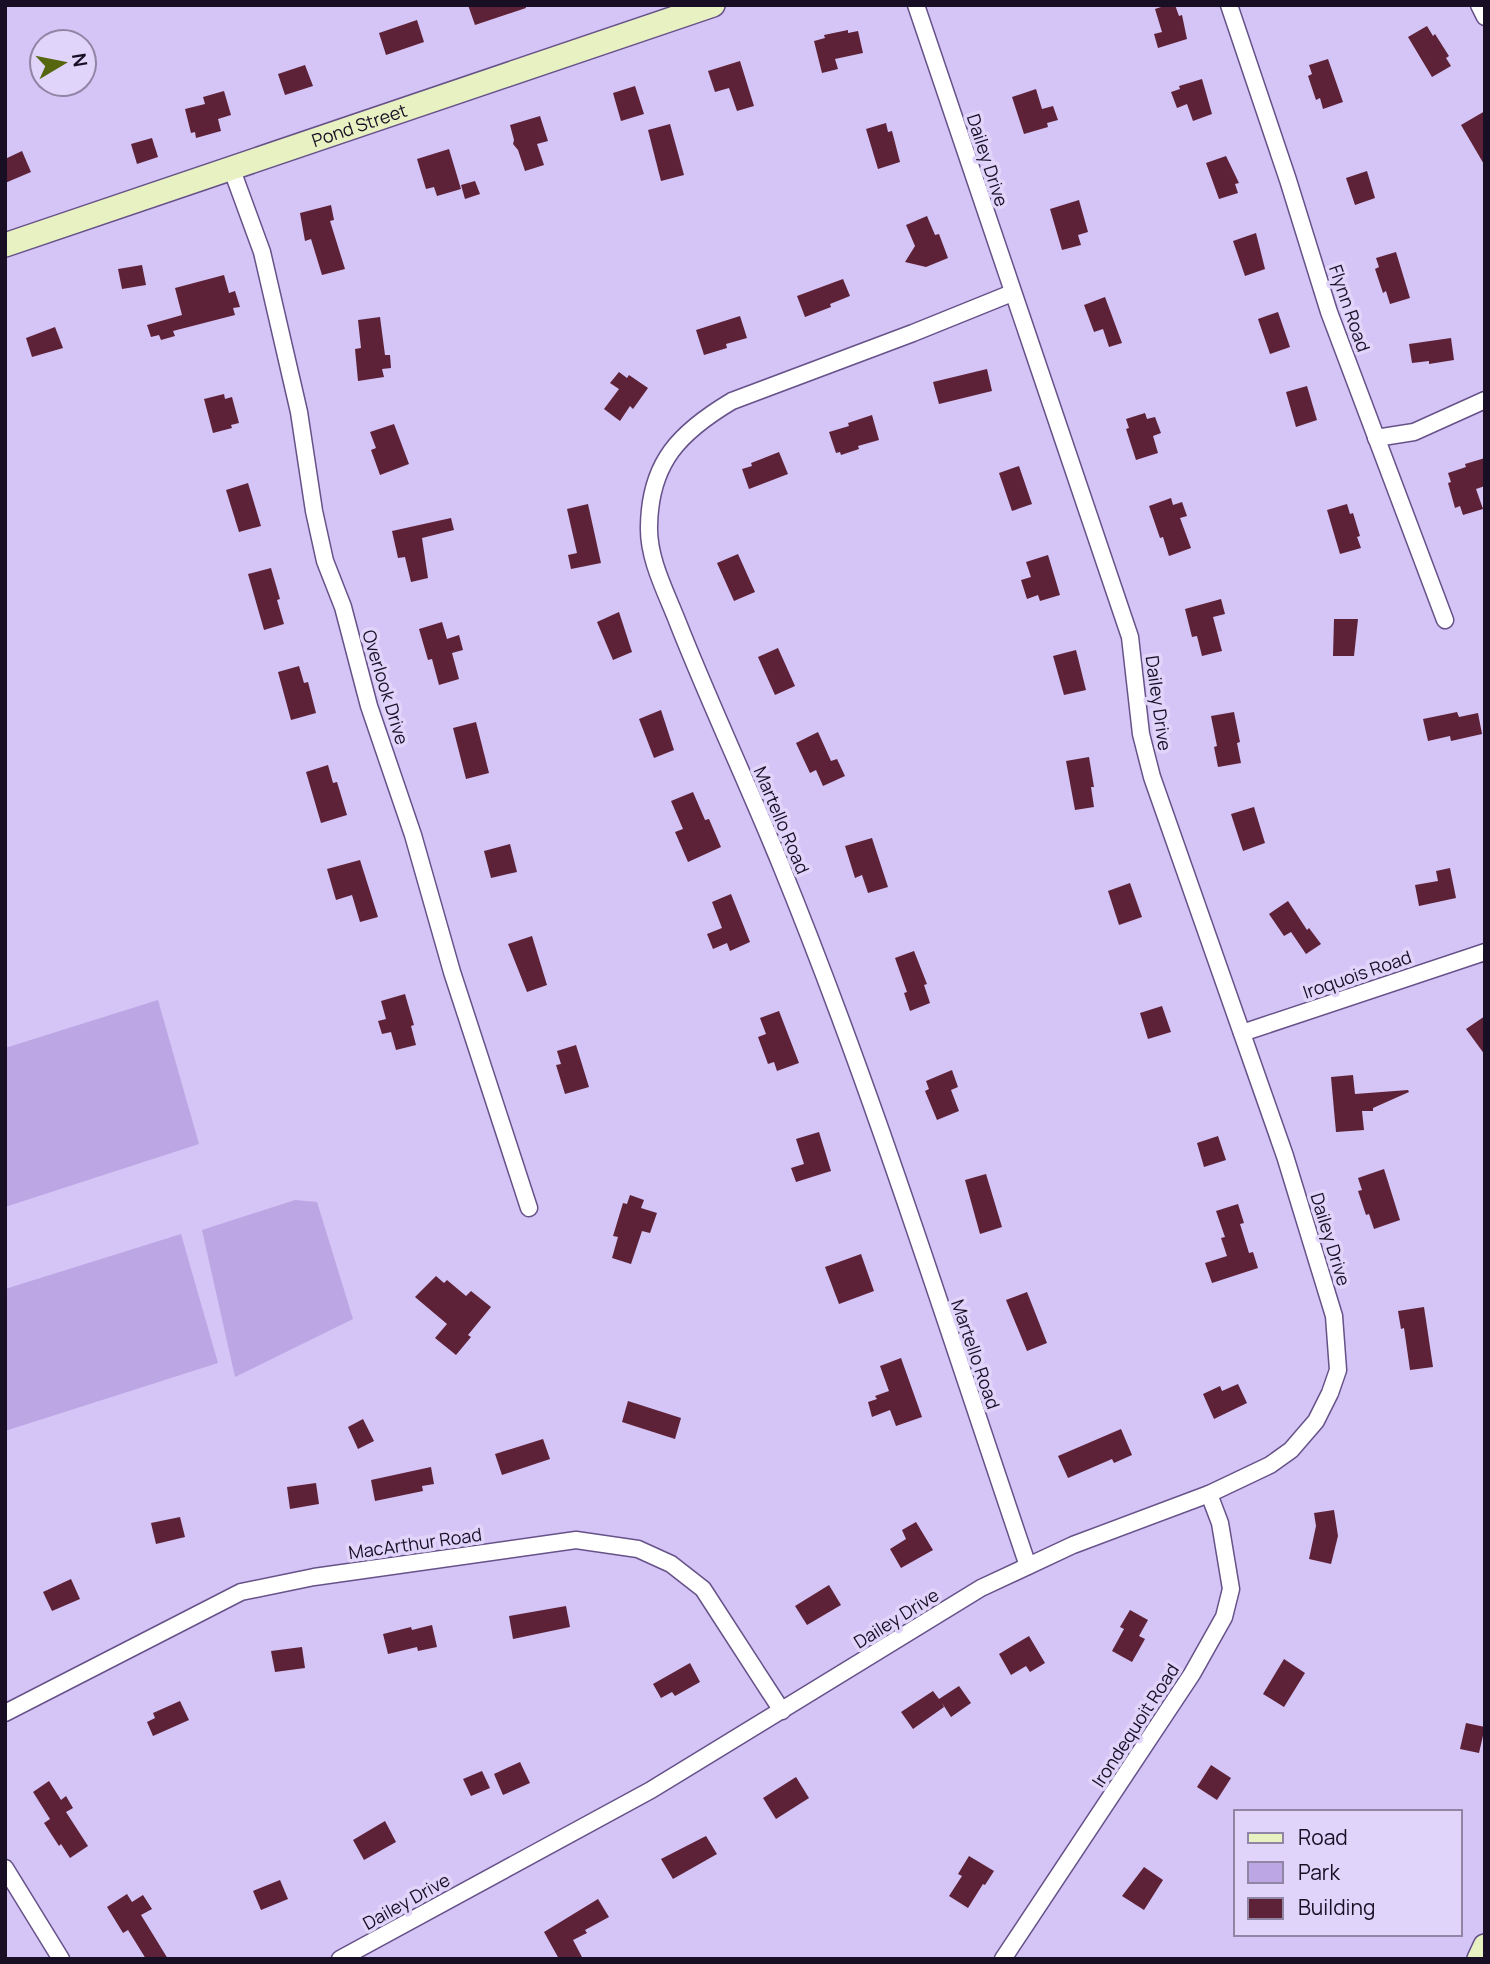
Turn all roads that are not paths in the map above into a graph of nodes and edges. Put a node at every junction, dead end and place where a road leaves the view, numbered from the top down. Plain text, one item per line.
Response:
1 (713, 5) edge
2 (916, 5) edge
3 (1229, 5) edge
4 (1479, 5) edge
5 (674, 11) edge
6 (1485, 17) edge
7 (232, 170) junction
8 (5, 245) edge
9 (1012, 293) junction
10 (1485, 400) edge
11 (1376, 438) junction
12 (1445, 620) dead end
13 (1485, 952) edge
14 (1242, 1033) junction
15 (529, 1208) dead end
16 (1209, 1494) junction
17 (1028, 1566) junction
18 (782, 1711) junction
19 (5, 1713) edge
20 (5, 1868) edge
21 (1485, 1946) edge
22 (61, 1959) edge
23 (340, 1959) edge
24 (1003, 1959) edge
25 (1479, 1959) edge

1 - 5 main road, Pond Street
2 - 9 street, Dailey Drive
3 - 11 street, Flynn Road
4 - 6 street
5 - 7 main road, Pond Street
7 - 8 main road, Pond Street
7 - 15 street, Overlook Drive
9 - 14 street, Dailey Drive
9 - 17 street, Martello Road
10 - 11 street
11 - 12 street, Flynn Road
13 - 14 street, Iroquois Road
14 - 16 street, Dailey Drive
16 - 17 street, Dailey Drive
16 - 24 street, Irondequoit Road
17 - 18 street, Dailey Drive
18 - 19 street, MacArthur Road
18 - 23 street, Dailey Drive
20 - 22 street
21 - 25 main road

